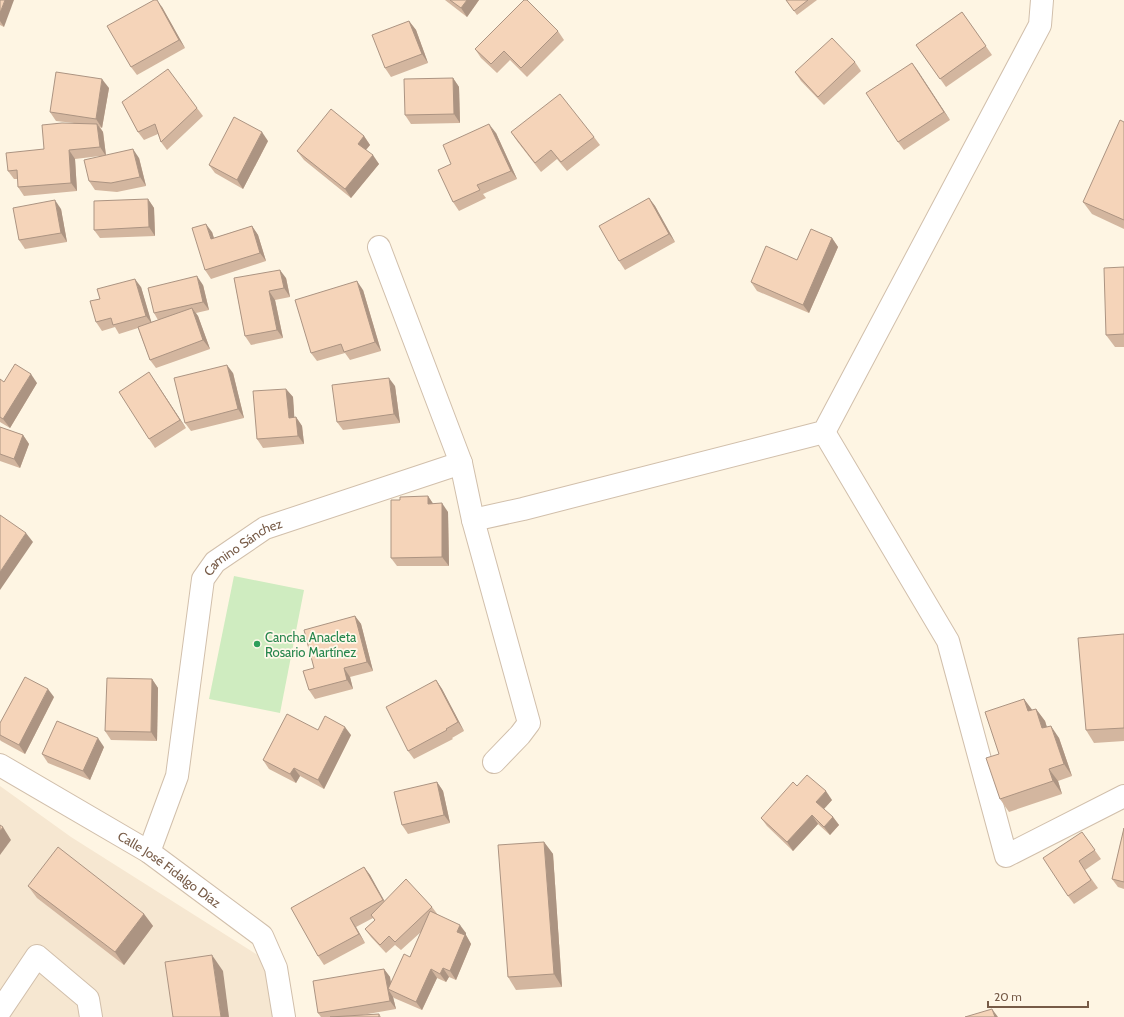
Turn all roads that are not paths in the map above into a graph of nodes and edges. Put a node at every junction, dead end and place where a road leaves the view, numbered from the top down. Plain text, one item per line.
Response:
1 (1042, 0) edge
2 (379, 247) dead end
3 (824, 432) junction
4 (461, 463) junction
5 (473, 520) junction
6 (494, 762) dead end
7 (0, 765) edge
8 (1124, 796) edge
9 (149, 852) junction
10 (0, 1011) edge
11 (91, 1017) edge
12 (284, 1017) edge

1 - 3 street
2 - 4 street
3 - 5 street
3 - 8 street
4 - 5 street
4 - 9 street, Camino Sánchez
5 - 6 street
7 - 9 street, Calle José Fidalgo Díaz
9 - 12 street, Calle José Fidalgo Díaz
10 - 11 street

